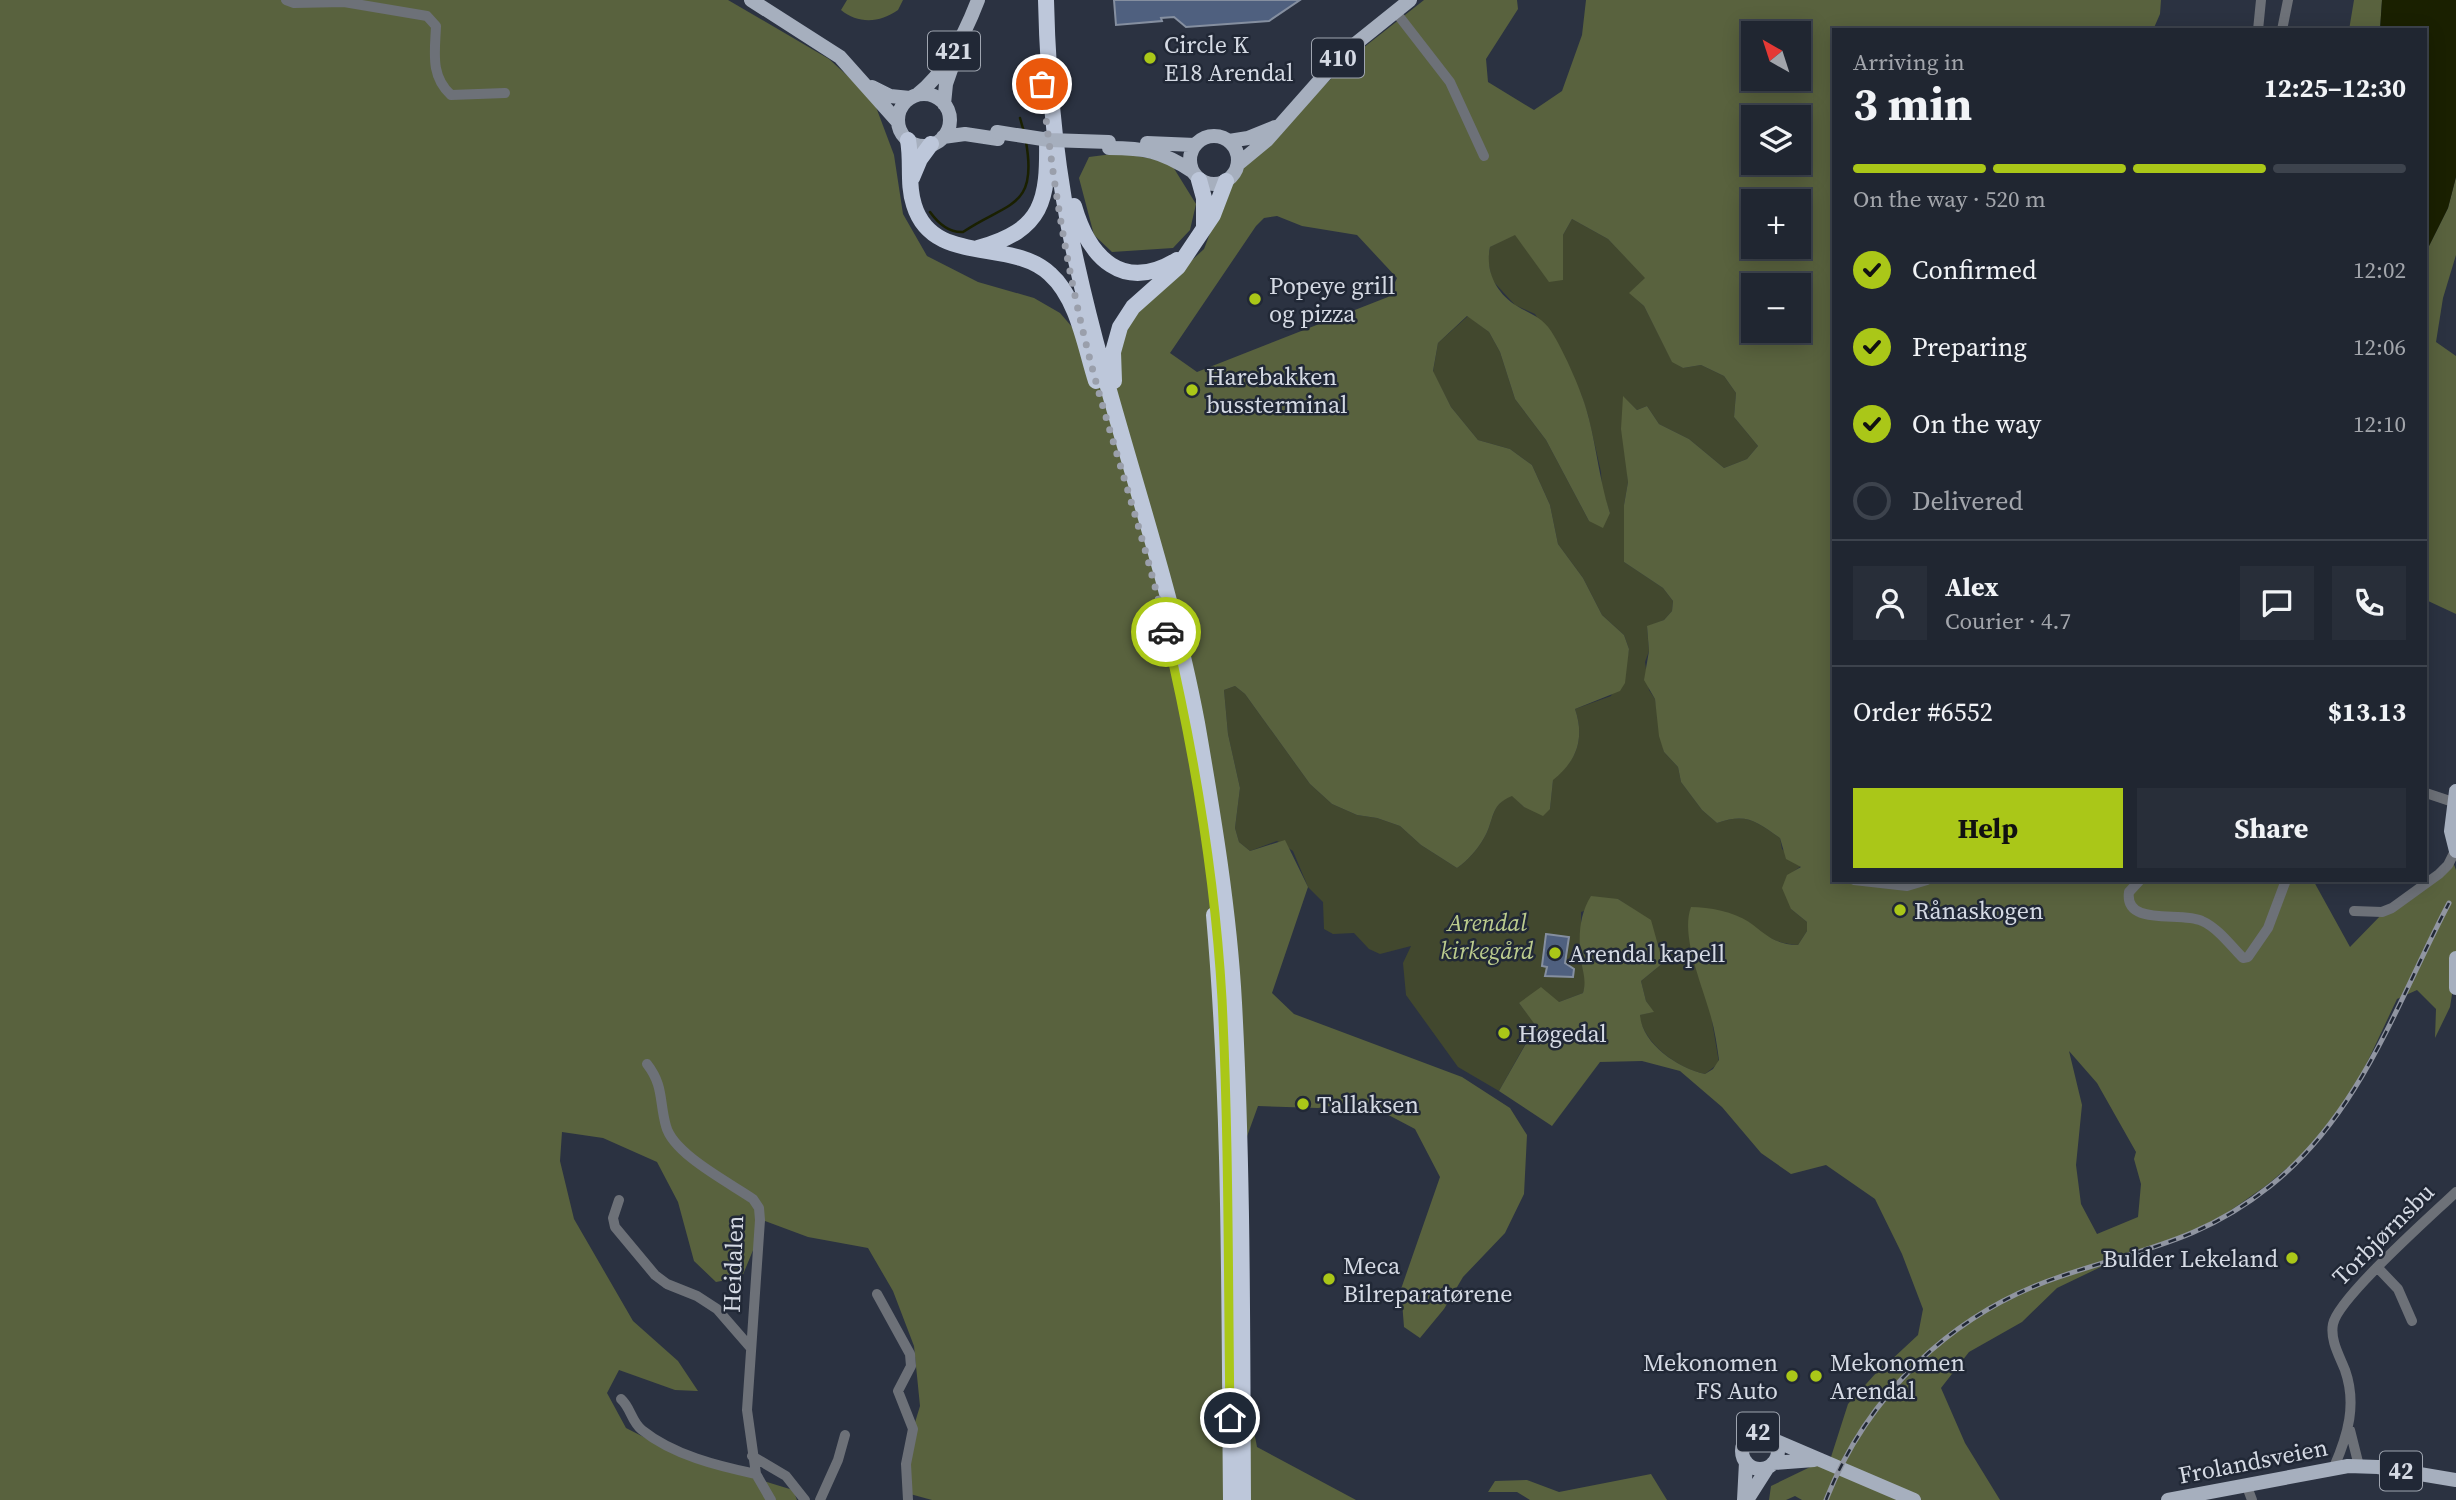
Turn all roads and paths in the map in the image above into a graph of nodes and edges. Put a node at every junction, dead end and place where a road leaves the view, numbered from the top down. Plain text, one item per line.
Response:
1 (286, 0) edge
2 (751, 0) edge
3 (980, 0) edge
4 (1038, 0) edge
5 (1046, 0) edge
6 (1410, 0) edge
7 (2261, 0) edge
8 (2288, 0) edge
9 (1395, 11) junction
10 (2258, 28) edge
11 (2282, 28) edge
12 (864, 83) junction
13 (505, 93) dead end
14 (914, 96) junction
15 (946, 109) junction
16 (1050, 119) junction
17 (898, 122) junction
18 (1276, 127) junction
19 (998, 135) junction
20 (908, 140) junction
21 (937, 141) junction
22 (1228, 141) junction
23 (1109, 145) junction
24 (1195, 145) junction
25 (1484, 156) dead end
26 (1238, 164) junction
27 (1195, 175) junction
28 (1226, 181) junction
29 (910, 183) junction
30 (1204, 226) junction
31 (975, 248) junction
32 (1185, 255) junction
33 (1096, 380) junction
34 (1129, 456) junction
35 (2427, 793) edge
36 (2455, 796) edge
37 (2456, 850) edge
38 (1872, 882) edge
39 (1920, 882) edge
40 (2138, 882) edge
41 (2285, 882) edge
42 (2354, 911) dead end
43 (2456, 958) edge
44 (2456, 988) edge
45 (647, 1063) dead end
46 (2456, 1192) edge
47 (619, 1200) dead end
48 (2378, 1268) junction
49 (877, 1294) dead end
50 (2412, 1321) dead end
51 (750, 1347) junction
52 (621, 1399) dead end
53 (2349, 1428) junction
54 (845, 1435) dead end
55 (1776, 1441) junction
56 (752, 1456) junction
57 (1816, 1460) junction
58 (1746, 1462) junction
59 (1771, 1465) junction
60 (2347, 1466) junction
61 (756, 1474) junction
62 (2456, 1480) edge
63 (2246, 1484) junction
64 (771, 1500) edge
65 (805, 1500) edge
66 (820, 1500) edge
67 (908, 1500) edge
68 (1231, 1500) edge
69 (1243, 1500) edge
70 (1746, 1500) edge
71 (1914, 1500) edge
72 (2168, 1500) edge
73 (2252, 1500) edge

1 - 13 street
2 - 12 main road
3 - 14 main road, 421
3 - 15 main road, 421
4 - 16 highway
5 - 16 highway
6 - 9 main road, 410
7 - 10 street
8 - 11 street
9 - 18 main road, 410
9 - 25 street
12 - 14 main road
12 - 17 main road
14 - 15 main road, 410
14 - 17 main road
15 - 19 main road, 410
15 - 21 main road
16 - 31 highway
16 - 32 highway
16 - 33 highway
16 - 34 highway
17 - 20 main road
18 - 22 main road, 410
18 - 26 main road, 410
19 - 21 main road, 410
19 - 23 main road, 410, bridge
20 - 21 main road, 410
20 - 29 highway
21 - 29 highway
22 - 24 main road, 410
22 - 26 main road
23 - 24 main road, 410
23 - 27 main road, 410
24 - 27 main road
26 - 28 main road, 410
27 - 28 main road, 410
27 - 30 highway
28 - 30 highway
29 - 31 highway
30 - 32 highway
31 - 33 highway
32 - 34 highway
33 - 68 highway
34 - 69 highway
35 - 36 street
36 - 37 main road
37 - 42 street
38 - 39 street
40 - 41 street
43 - 44 main road
45 - 51 street, Heidalen
46 - 48 street, Torbjørnsbu
47 - 51 street, Heidalen
48 - 50 street
48 - 53 street, Torbjørnsbu
49 - 67 street
51 - 56 street, Heidalen
52 - 61 street
53 - 60 street, Torbjørnsbu
53 - 60 street, Torbjørnsbu
54 - 66 street
55 - 57 main road, 42
55 - 58 main road, 42
55 - 59 main road, 42
56 - 61 street, Heidalen
56 - 65 street
57 - 59 main road, 42
57 - 71 main road, 42
58 - 59 main road, 42
58 - 70 main road, 42
59 - 70 main road, 42
60 - 62 main road, 42
60 - 63 main road, Frolandsveien / 42
61 - 64 street, Heidalen
63 - 72 main road, Frolandsveien / 42
63 - 73 street

